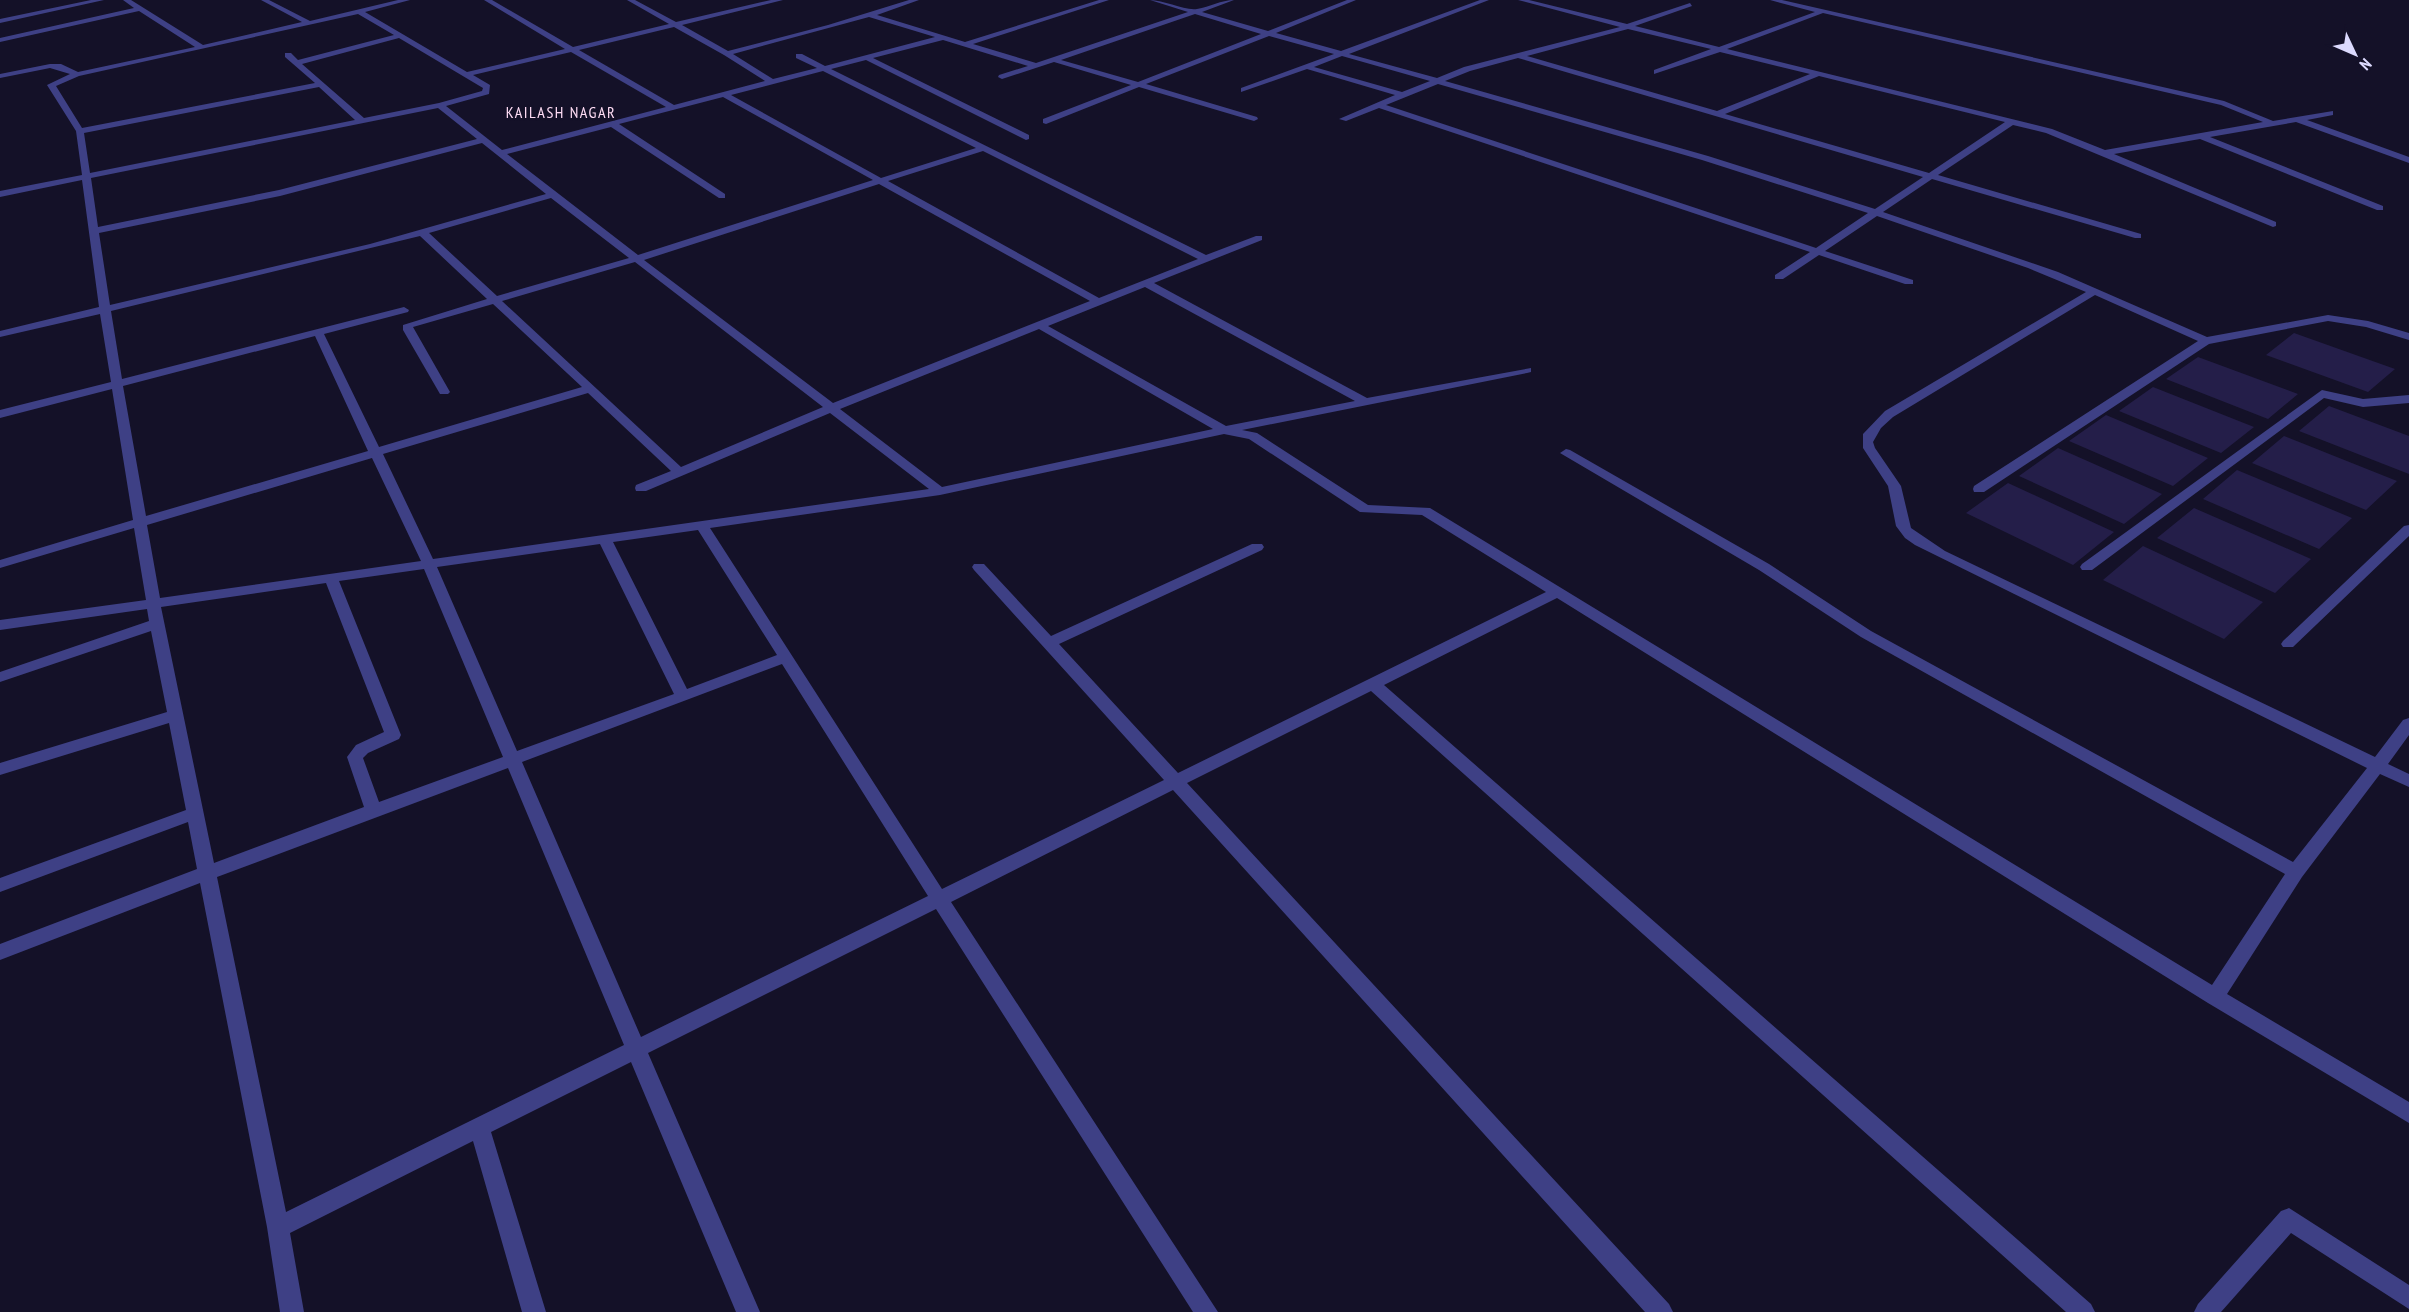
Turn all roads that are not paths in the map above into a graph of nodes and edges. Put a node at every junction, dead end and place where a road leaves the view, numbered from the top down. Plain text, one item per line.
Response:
1 (100, 0) edge
2 (126, 0) edge
3 (264, 0) edge
4 (407, 0) edge
5 (488, 0) edge
6 (630, 0) edge
7 (780, 0) edge
8 (916, 0) edge
9 (1106, 0) edge
10 (1153, 0) edge
11 (1231, 0) edge
12 (1353, 0) edge
13 (1486, 0) edge
14 (1521, 0) edge
15 (1560, 0) edge
16 (1773, 0) edge
17 (1690, 5) dead end
18 (1543, 6) junction
19 (141, 9) junction
20 (358, 12) junction
21 (1195, 12) junction
22 (1820, 12) junction
23 (870, 15) junction
24 (0, 21) edge
25 (309, 23) junction
26 (674, 26) junction
27 (1627, 28) junction
28 (1268, 32) junction
29 (400, 36) junction
30 (944, 37) junction
31 (0, 40) edge
32 (965, 44) junction
33 (202, 48) junction
34 (576, 49) junction
35 (1720, 51) junction
36 (727, 52) junction
37 (1343, 53) junction
38 (288, 55) dead end
39 (799, 56) dead end
40 (1518, 56) junction
41 (867, 57) junction
42 (1055, 60) junction
43 (297, 63) junction
44 (1037, 66) junction
45 (1307, 67) junction
46 (825, 69) junction
47 (1657, 72) dead end
48 (76, 74) junction
49 (468, 74) junction
50 (1817, 74) junction
51 (0, 76) edge
52 (1002, 77) dead end
53 (1440, 80) junction
54 (773, 82) junction
55 (321, 84) junction
56 (1138, 84) junction
57 (1244, 90) dead end
58 (725, 95) junction
59 (1402, 95) junction
60 (440, 105) junction
61 (1379, 105) junction
62 (673, 108) junction
63 (2330, 113) dead end
64 (1717, 114) junction
65 (1254, 119) dead end
66 (1343, 119) dead end
67 (2297, 119) junction
68 (362, 121) junction
69 (1046, 122) dead end
70 (2011, 122) junction
71 (2272, 123) junction
72 (613, 124) junction
73 (80, 131) junction
74 (2201, 136) junction
75 (1026, 137) dead end
76 (484, 140) junction
77 (983, 148) junction
78 (500, 153) junction
79 (2104, 153) junction
80 (2409, 160) edge
81 (1930, 176) junction
82 (85, 177) junction
83 (878, 181) junction
84 (0, 194) edge
85 (553, 195) junction
86 (722, 196) dead end
87 (2380, 208) dead end
88 (1877, 212) junction
89 (2273, 224) dead end
90 (93, 231) junction
91 (422, 232) junction
92 (2138, 236) dead end
93 (1259, 238) dead end
94 (1819, 251) junction
95 (636, 259) junction
96 (1206, 259) junction
97 (1779, 277) dead end
98 (1910, 282) dead end
99 (1146, 283) junction
100 (2093, 292) junction
101 (494, 300) junction
102 (1099, 302) junction
103 (105, 310) junction
104 (404, 310) dead end
105 (1039, 325) junction
106 (318, 332) junction
107 (0, 334) edge
108 (2409, 336) edge
109 (2206, 341) junction
110 (1527, 370) dead end
111 (117, 384) junction
112 (589, 389) junction
113 (444, 392) dead end
114 (2409, 399) edge
115 (1366, 402) junction
116 (831, 408) junction
117 (0, 414) edge
118 (1224, 430) junction
119 (376, 452) junction
120 (1566, 453) dead end
121 (679, 472) junction
122 (641, 488) dead end
123 (1979, 489) dead end
124 (940, 491) junction
125 (140, 522) junction
126 (702, 525) junction
127 (2409, 529) edge
128 (605, 539) junction
129 (1257, 547) dead end
130 (0, 564) edge
131 (429, 564) junction
132 (979, 567) dead end
133 (2087, 567) dead end
134 (331, 578) junction
135 (1556, 593) junction
136 (154, 604) junction
137 (158, 624) junction
138 (0, 625) edge
139 (1049, 643) junction
140 (2288, 644) dead end
141 (786, 657) junction
142 (0, 677) edge
143 (1373, 684) junction
144 (683, 697) junction
145 (176, 715) junction
146 (2409, 724) edge
147 (512, 761) junction
148 (2376, 765) junction
149 (0, 769) edge
150 (1177, 781) junction
151 (2409, 781) edge
152 (374, 811) junction
153 (195, 813) junction
154 (207, 871) junction
155 (2296, 872) junction
156 (0, 885) edge
157 (939, 899) junction
158 (0, 952) edge
159 (2215, 997) junction
160 (634, 1050) junction
161 (2409, 1113) edge
162 (479, 1127) junction
163 (278, 1227) junction
164 (2409, 1298) edge
165 (292, 1312) edge
166 (534, 1312) edge
167 (748, 1312) edge
168 (1206, 1312) edge
169 (1661, 1312) edge
170 (2083, 1312) edge
171 (2206, 1312) edge

1 - 24 street
2 - 19 street
3 - 25 street
4 - 20 street
5 - 34 street
6 - 26 street
7 - 26 street
8 - 23 street
9 - 32 street
10 - 21 street
11 - 21 street
12 - 28 street
13 - 37 street
14 - 18 street
15 - 18 street
16 - 22 street
17 - 27 street
18 - 27 street
19 - 31 street
19 - 33 street
20 - 25 street
20 - 29 street
21 - 28 street
21 - 42 street
22 - 35 street
22 - 71 street
23 - 30 street
23 - 36 street
25 - 33 street
26 - 34 street
26 - 36 street
27 - 35 street
27 - 40 street
28 - 37 street
28 - 56 street
29 - 43 street
29 - 49 street
30 - 32 street
30 - 41 street
32 - 44 street
33 - 48 street
34 - 49 street
34 - 62 street
35 - 47 street
35 - 50 street
36 - 54 street
37 - 45 street
37 - 53 street
38 - 43 street
39 - 46 street
40 - 53 street
40 - 64 street
41 - 46 street
41 - 75 street
42 - 44 street
42 - 56 street
43 - 55 street
44 - 52 street
45 - 57 street
45 - 59 street
46 - 54 street
46 - 77 street
48 - 51 street
48 - 73 street
49 - 60 street
50 - 64 street
50 - 70 street
53 - 59 street
53 - 88 street
54 - 58 street
55 - 68 street
55 - 73 street
56 - 65 street
56 - 69 street
58 - 62 street
58 - 83 street
59 - 61 street
60 - 68 street
60 - 76 street
61 - 66 street
61 - 94 street
62 - 72 street
63 - 67 street
64 - 81 street
67 - 71 street
67 - 80 street
68 - 82 street
70 - 79 street
70 - 81 street
71 - 74 street
72 - 78 street
72 - 86 street
73 - 82 street
74 - 79 street
74 - 87 street
76 - 78 street
76 - 90 street
77 - 83 street
77 - 96 street
78 - 85 street
79 - 89 street
81 - 88 street
81 - 92 street
82 - 84 street
82 - 90 street
83 - 95 street
83 - 102 street
85 - 91 street
85 - 95 street
88 - 94 street
88 - 100 street
90 - 103 street
91 - 101 street
91 - 103 street
93 - 96 street
94 - 97 street
94 - 98 street
95 - 101 street
95 - 116 street
96 - 99 street
99 - 102 street
99 - 115 street
100 - 109 street
100 - 148 street
101 - 112 street
101 - 113 street
102 - 105 street
103 - 107 street
103 - 111 street
104 - 106 street
105 - 116 street
105 - 118 street
106 - 111 street
106 - 119 street
108 - 109 street
109 - 123 street
110 - 115 street
111 - 117 street
111 - 125 street
112 - 119 street
112 - 121 street
114 - 133 street
115 - 118 street
116 - 121 street
116 - 124 street
118 - 124 street
118 - 135 street
119 - 125 street
119 - 131 street
120 - 155 street
121 - 122 street
124 - 126 street
125 - 130 street
125 - 136 street
126 - 128 street
126 - 141 street
127 - 140 street
128 - 131 street
128 - 144 street
129 - 139 street
131 - 134 street
131 - 147 street
132 - 139 street
134 - 136 street
134 - 152 street
135 - 143 street
135 - 159 street
136 - 137 street
136 - 138 street
137 - 142 street
137 - 145 street
139 - 150 street
141 - 144 street
141 - 157 street
143 - 150 street
143 - 170 street
144 - 147 street
145 - 149 street
145 - 153 street
146 - 148 street
147 - 152 street
147 - 160 street
148 - 151 street
148 - 155 street
150 - 157 street
150 - 169 street
152 - 154 street
153 - 154 street
153 - 156 street
154 - 158 street
154 - 163 street
155 - 159 street
157 - 160 street
157 - 168 street
159 - 161 street
160 - 162 street
160 - 167 street
162 - 163 street
162 - 166 street
163 - 165 street
164 - 171 street

